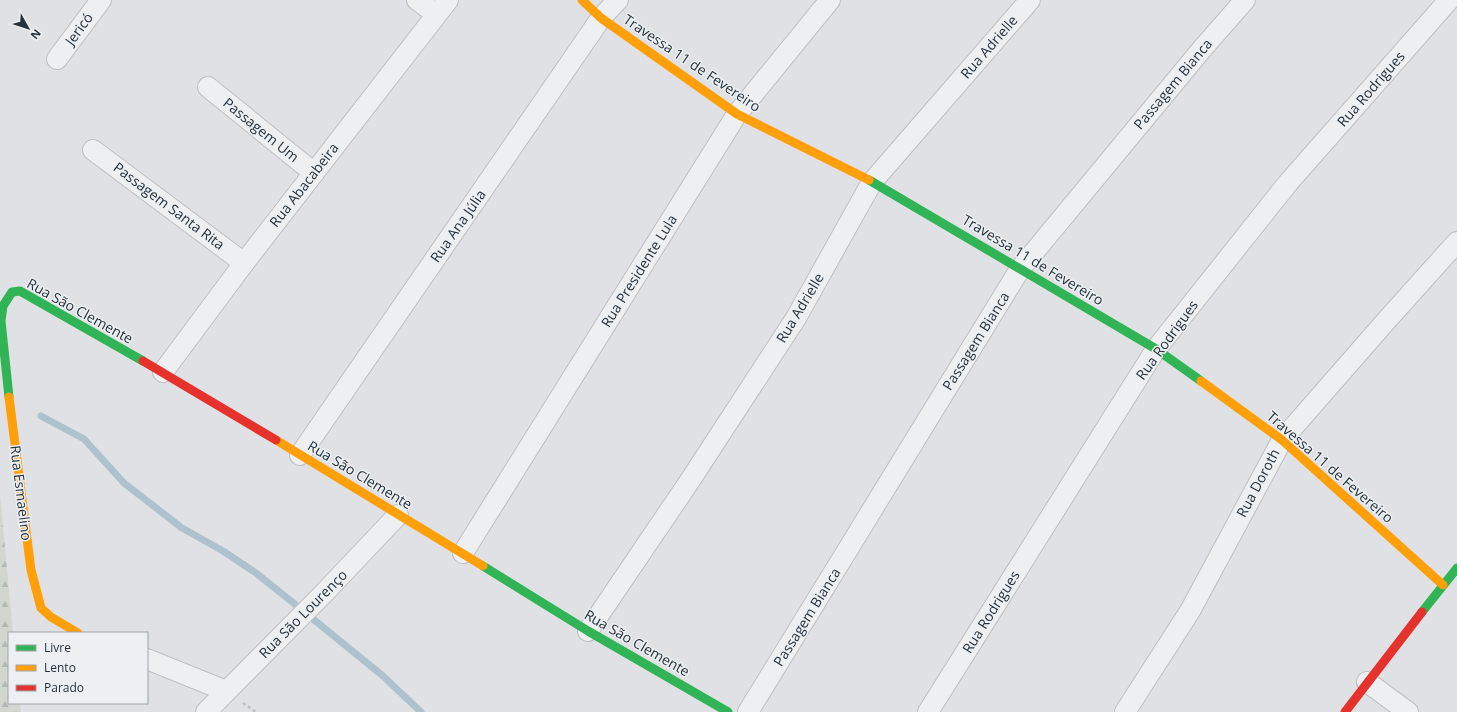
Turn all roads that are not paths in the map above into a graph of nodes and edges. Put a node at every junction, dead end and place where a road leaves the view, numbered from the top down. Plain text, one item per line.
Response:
1 (101, 0) edge
2 (417, 0) edge
3 (582, 0) edge
4 (618, 0) edge
5 (830, 0) edge
6 (1030, 0) edge
7 (1245, 0) edge
8 (1449, 0) edge
9 (442, 7) edge
10 (601, 18) junction
11 (57, 59) dead end
12 (208, 87) dead end
13 (737, 114) junction
14 (93, 150) dead end
15 (314, 173) junction
16 (872, 182) junction
17 (1457, 242) edge
18 (244, 263) junction
19 (1020, 269) junction
20 (1, 332) edge
21 (1156, 349) junction
22 (163, 372) junction
23 (1282, 440) junction
24 (300, 455) junction
25 (398, 515) junction
26 (463, 552) junction
27 (1457, 569) edge
28 (1443, 585) junction
29 (588, 631) junction
30 (76, 632) edge
31 (148, 659) edge
32 (1366, 682) junction
33 (226, 691) junction
34 (206, 712) edge
35 (728, 712) edge
36 (748, 712) edge
37 (928, 712) edge
38 (1125, 712) edge
39 (1345, 712) edge
40 (1408, 712) edge

1 - 11 street, Jericó
2 - 9 street
3 - 10 street, Travessa 11 de Fevereiro
4 - 10 street, Rua Ana Júlia
5 - 13 street, Rua Presidente Lula
6 - 16 street, Rua Adrielle
7 - 19 street, Passagem Bianca
8 - 21 street, Rua Rodrigues
9 - 15 street, Rua Abacabeira
10 - 13 street, Travessa 11 de Fevereiro
10 - 24 street, Rua Ana Júlia
12 - 15 street, Passagem Um
13 - 16 street, Travessa 11 de Fevereiro
13 - 26 street, Rua Presidente Lula
14 - 18 street, Passagem Santa Rita
15 - 18 street, Rua Abacabeira
16 - 19 street, Travessa 11 de Fevereiro
16 - 29 street, Rua Adrielle
17 - 23 street, Rua Doroth
18 - 22 street, Rua Abacabeira
19 - 21 street, Travessa 11 de Fevereiro
19 - 36 street, Passagem Bianca
20 - 22 street, Rua São Clemente
20 - 30 street, Rua Esmaelino
21 - 23 street, Travessa 11 de Fevereiro
21 - 37 street, Rua Rodrigues
22 - 24 street, Rua São Clemente
23 - 28 street, Travessa 11 de Fevereiro
23 - 38 street, Rua Doroth
24 - 25 street, Rua São Clemente
25 - 26 street, Rua São Clemente
25 - 33 street, Rua São Lourenço
26 - 29 street, Rua São Clemente
27 - 28 street
28 - 32 street
29 - 35 street, Rua São Clemente
31 - 33 street
32 - 39 street
32 - 40 street
33 - 34 street, Rua São Lourenço

